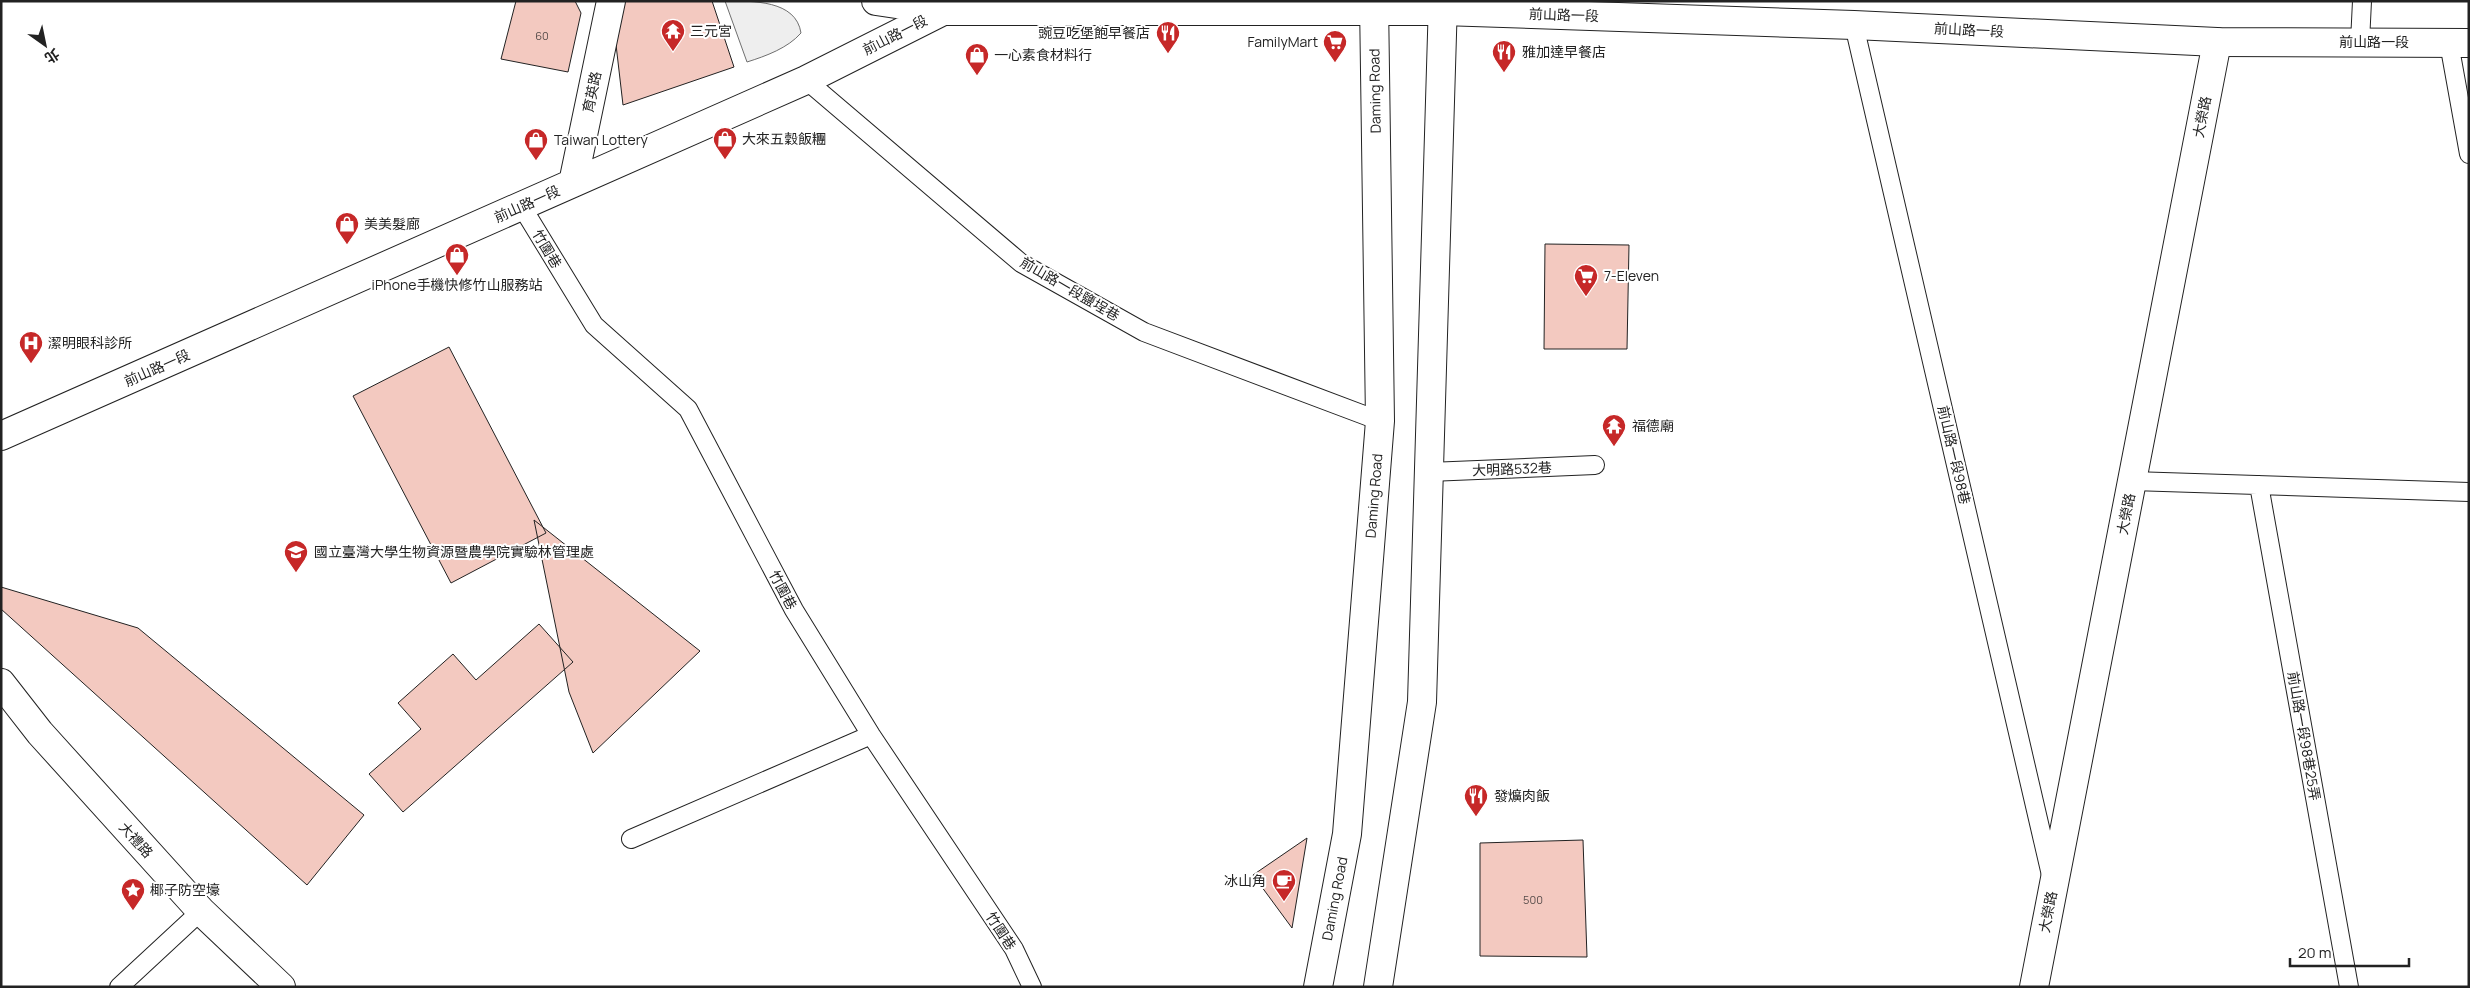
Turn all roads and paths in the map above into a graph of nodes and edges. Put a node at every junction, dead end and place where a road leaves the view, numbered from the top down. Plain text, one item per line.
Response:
1 (611, 1) edge
2 (876, 1) edge
3 (2362, 1) edge
4 (1374, 6) edge
5 (1443, 6) edge
6 (943, 11) junction
7 (1854, 25) junction
8 (2217, 42) junction
9 (2360, 42) junction
10 (2459, 43) edge
11 (806, 80) junction
12 (2469, 154) edge
13 (573, 183) junction
14 (522, 207) junction
15 (1380, 421) junction
16 (1, 436) edge
17 (1596, 465) dead end
18 (1429, 472) junction
19 (2132, 481) junction
20 (2259, 486) junction
21 (2469, 492) edge
22 (1, 683) edge
23 (871, 735) junction
24 (631, 839) dead end
25 (2053, 886) junction
26 (201, 911) junction
27 (119, 987) edge
28 (281, 987) edge
29 (1032, 987) edge
30 (1318, 987) edge
31 (1378, 987) edge
32 (2034, 987) edge
33 (2349, 987) edge

1 - 13 street, 育英路
2 - 6 street
3 - 9 lane
4 - 5 street, 前山路一段
4 - 6 street, 前山路一段
4 - 15 street, Daming Road
5 - 7 street, 前山路一段
5 - 18 street
6 - 11 street, 前山路一段
7 - 8 street, 前山路一段
7 - 25 lane, 前山路一段98巷
8 - 9 street, 前山路一段
8 - 19 street, 大榮路
9 - 10 street, 前山路一段
10 - 12 lane
11 - 13 street, 前山路一段
11 - 15 lane, 前山路一段鹽埕巷
13 - 14 street, 前山路一段
14 - 16 street, 前山路一段
14 - 23 lane, 竹圍巷
15 - 30 street, Daming Road
17 - 18 lane, 大明路532巷
18 - 31 street
19 - 20 lane
19 - 25 street, 大榮路
20 - 21 lane
20 - 33 lane, 前山路一段98巷25弄
22 - 26 street, 大禮路
23 - 24 lane
23 - 29 lane, 竹圍巷
25 - 32 street, 大榮路
26 - 27 lane
26 - 28 street, 大禮路

